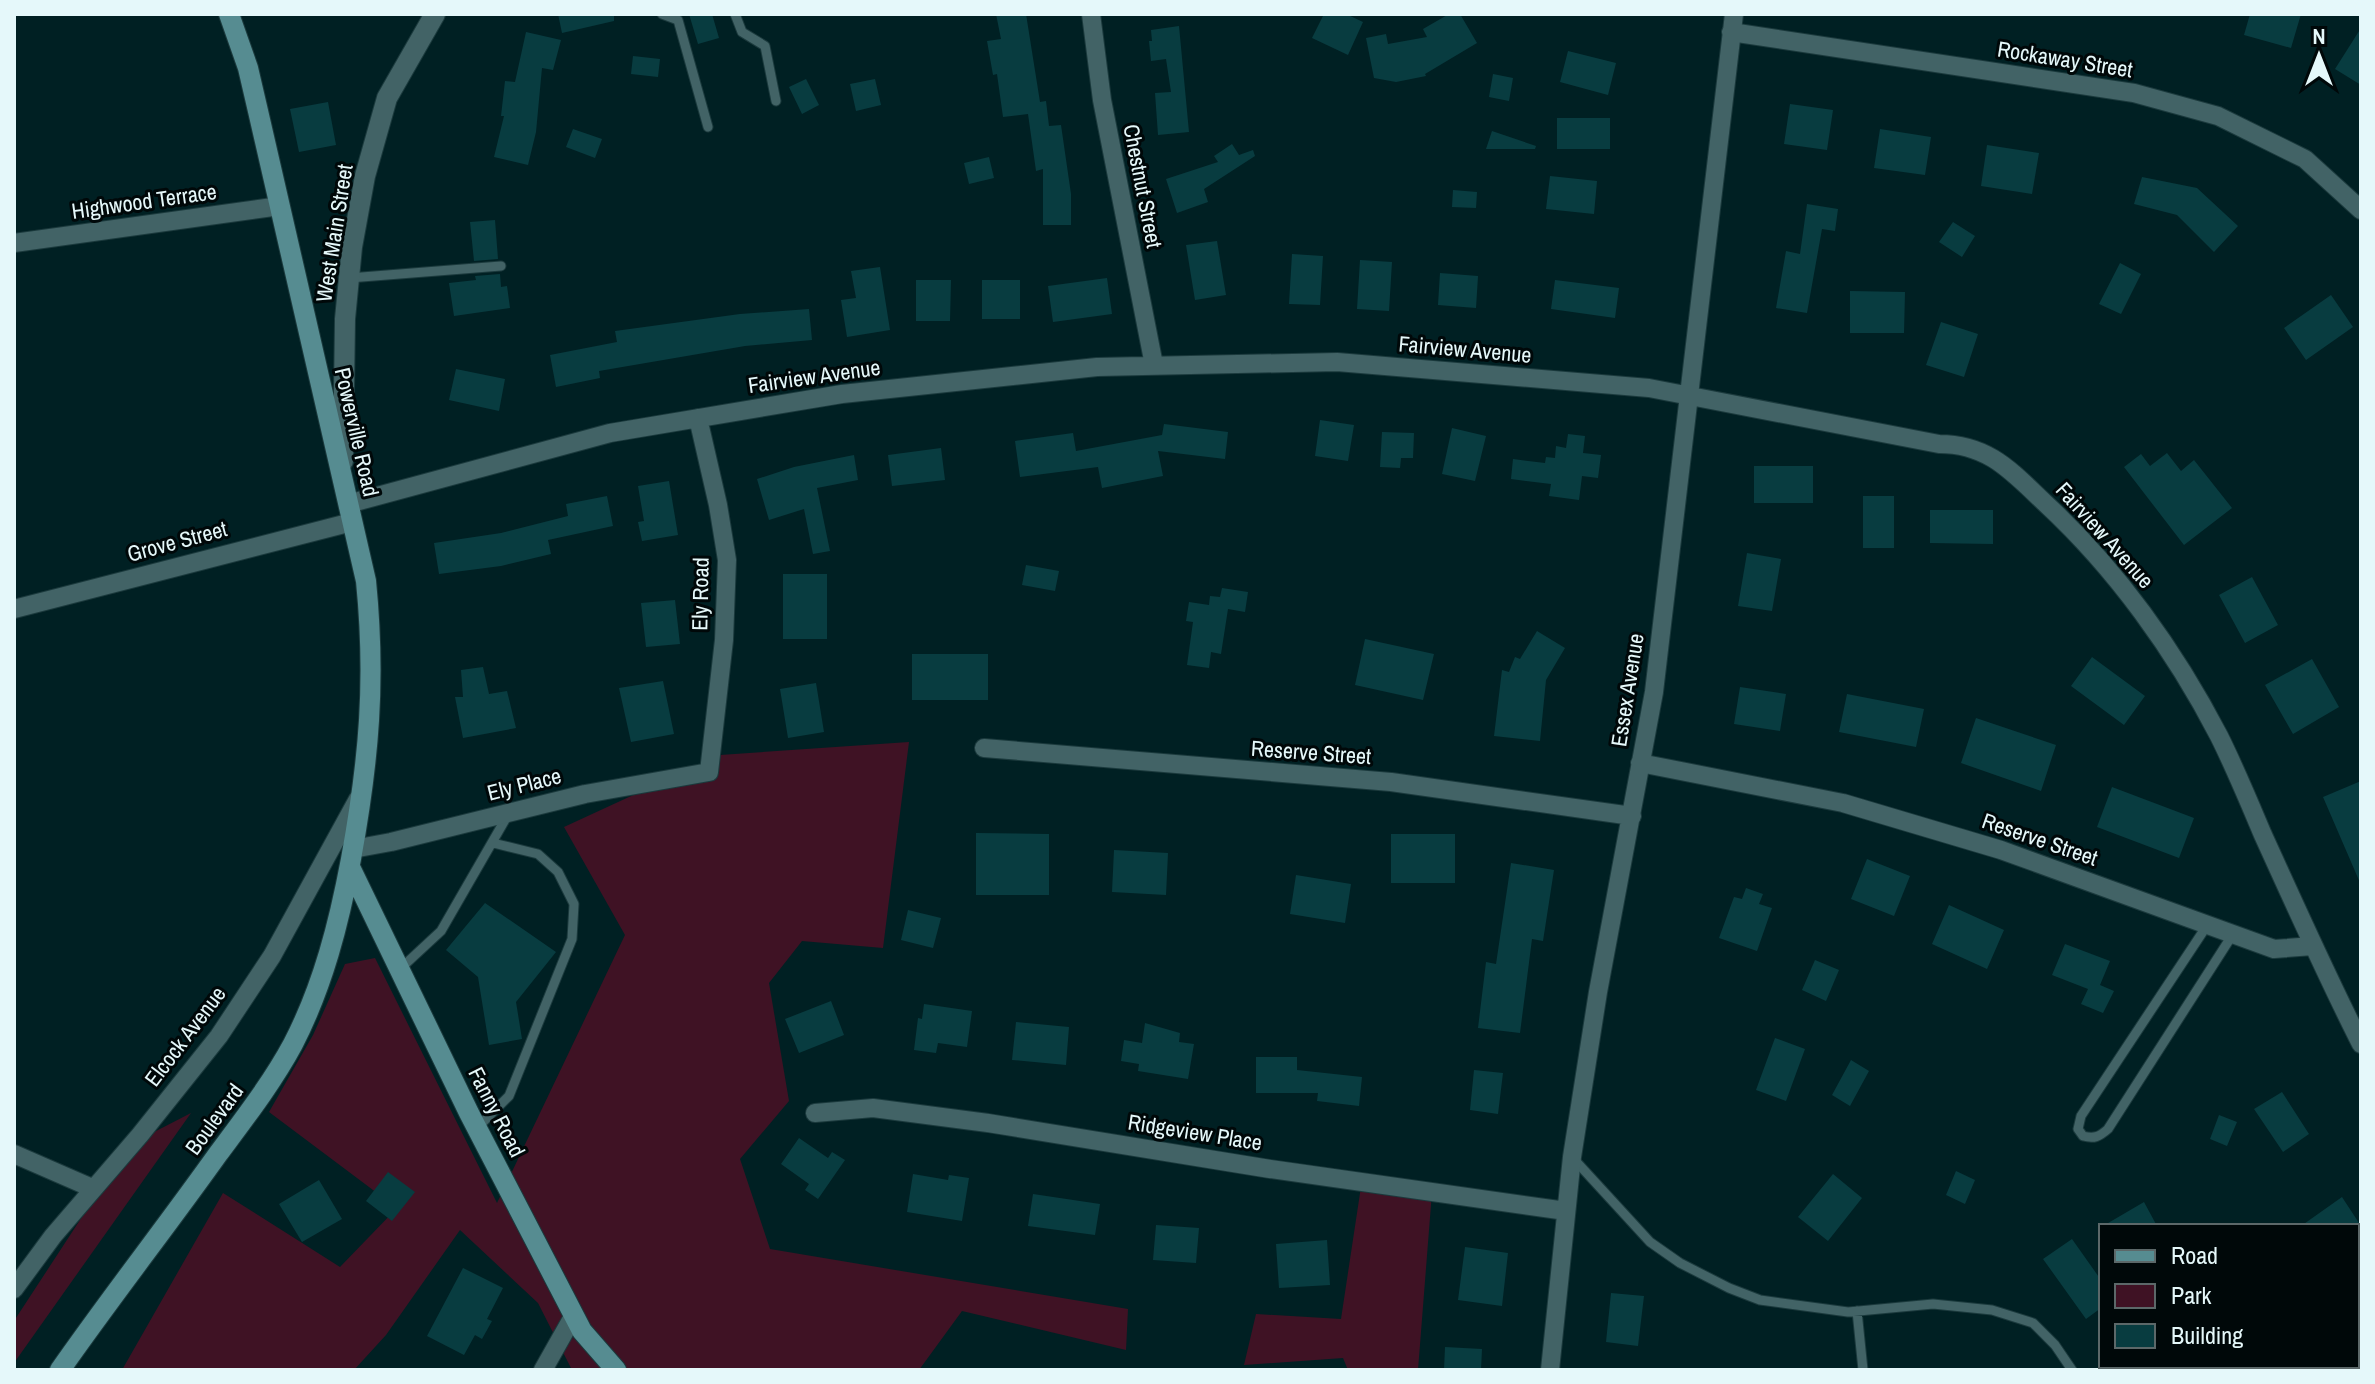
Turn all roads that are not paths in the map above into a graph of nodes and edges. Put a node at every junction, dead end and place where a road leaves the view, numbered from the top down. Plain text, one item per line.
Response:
1 (229, 14) edge
2 (435, 14) edge
3 (662, 14) edge
4 (735, 14) edge
5 (1091, 14) edge
6 (1732, 23) edge
7 (776, 101) dead end
8 (708, 127) dead end
9 (280, 206) junction
10 (2361, 210) edge
11 (14, 243) edge
12 (501, 266) dead end
13 (349, 278) junction
14 (1154, 365) junction
15 (1690, 396) junction
16 (698, 418) junction
17 (342, 474) junction
18 (350, 513) junction
19 (14, 609) edge
20 (984, 748) dead end
21 (1640, 763) junction
22 (709, 772) joint
23 (363, 790) junction
24 (509, 813) junction
25 (1632, 816) junction
26 (493, 843) junction
27 (351, 858) junction
28 (2208, 924) junction
29 (2233, 934) junction
30 (2313, 946) junction
31 (399, 969) junction
32 (2361, 1044) edge
33 (815, 1113) dead end
34 (477, 1128) junction
35 (14, 1154) edge
36 (1572, 1157) junction
37 (92, 1188) junction
38 (1566, 1211) junction
39 (14, 1289) edge
40 (1857, 1311) junction
41 (574, 1315) junction
42 (60, 1370) edge
43 (543, 1370) edge
44 (616, 1370) edge
45 (1550, 1370) edge
46 (1863, 1370) edge
47 (2072, 1370) edge

1 - 9 main road, Powerville Road
2 - 13 street, West Main Street
3 - 8 lane
4 - 7 lane
5 - 14 street, Chestnut Street
6 - 10 street, Rockaway Street
6 - 15 street, Essex Avenue
9 - 11 street, Highwood Terrace
9 - 17 main road, Powerville Road
12 - 13 lane
13 - 17 street, West Main Street
14 - 15 street, Fairview Avenue
14 - 16 street, Fairview Avenue
15 - 21 street, Essex Avenue
15 - 30 street, Fairview Avenue
16 - 18 street, Fairview Avenue
16 - 22 street, Ely Road
17 - 18 main road, Powerville Road
18 - 19 street, Grove Street
18 - 23 main road, Powerville Road
20 - 25 street, Reserve Street
21 - 25 street, Essex Avenue
21 - 28 street, Reserve Street
22 - 24 street, Ely Place
23 - 27 main road, Powerville Road
23 - 37 street, Elcock Avenue
24 - 26 lane
24 - 27 street, Ely Place
25 - 36 street, Essex Avenue
26 - 31 lane
26 - 34 lane
27 - 31 main road, Fanny Road
27 - 42 main road, Boulevard
28 - 29 street, Reserve Street
28 - 29 lane
29 - 30 street, Reserve Street
30 - 32 street
31 - 34 main road, Fanny Road
33 - 38 street, Ridgeview Place
34 - 41 main road, Fanny Road
35 - 37 street
36 - 38 street, Essex Avenue
36 - 40 lane
37 - 39 street, Elcock Avenue
38 - 45 street, Essex Avenue
40 - 46 lane
40 - 47 lane
41 - 43 street
41 - 44 main road, Fanny Road

